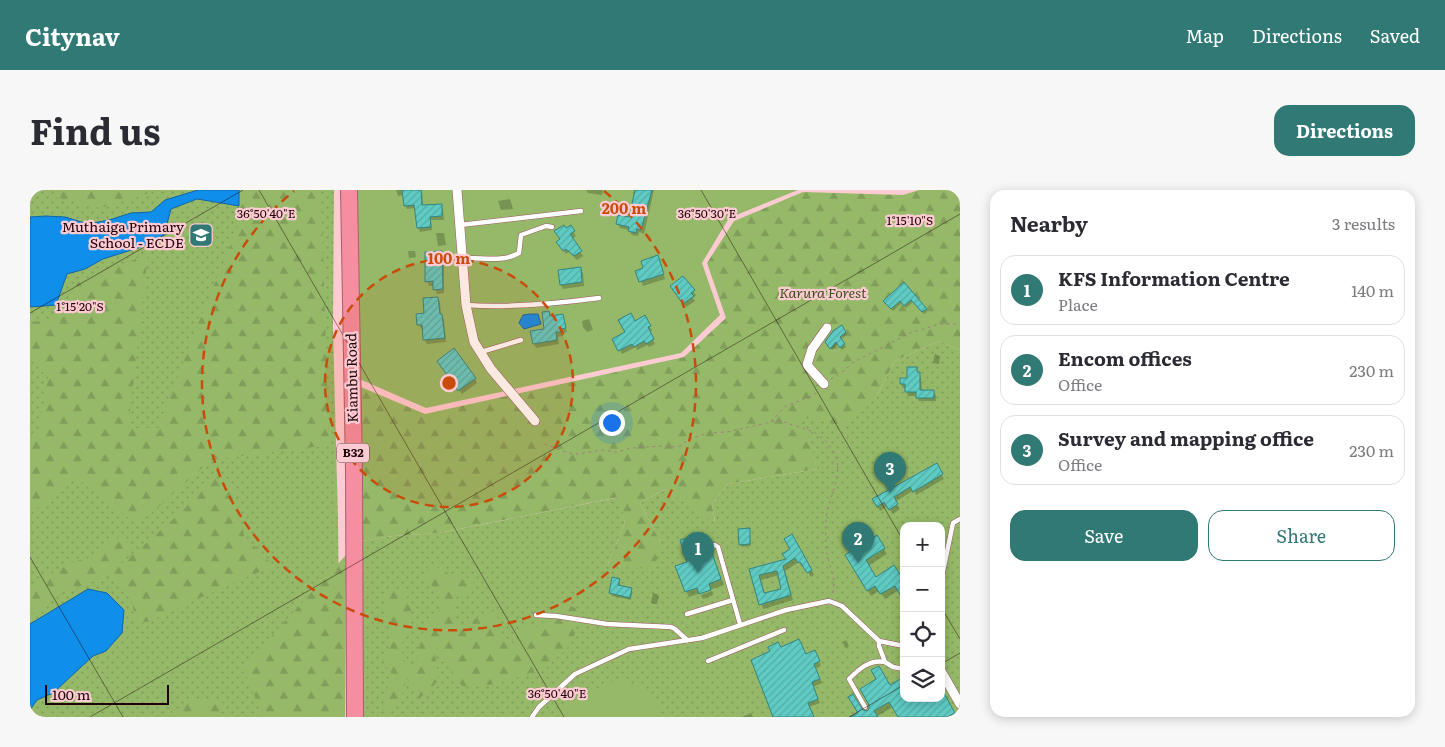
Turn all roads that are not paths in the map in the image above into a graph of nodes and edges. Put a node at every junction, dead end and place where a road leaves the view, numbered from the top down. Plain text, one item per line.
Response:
1 (348, 190) edge
2 (457, 190) edge
3 (581, 211) dead end
4 (460, 225) junction
5 (552, 228) dead end
6 (462, 258) junction
7 (599, 298) dead end
8 (466, 305) junction
9 (827, 328) dead end
10 (521, 340) dead end
11 (479, 352) junction
12 (824, 384) road end
13 (535, 421) dead end
14 (960, 518) edge
15 (703, 547) dead end
16 (944, 567) edge
17 (733, 600) junction
18 (687, 614) dead end
19 (536, 615) dead end
20 (740, 624) junction
21 (784, 630) dead end
22 (687, 640) junction
23 (879, 641) junction
24 (900, 645) edge
25 (708, 661) dead end
26 (885, 662) junction
27 (900, 668) edge
28 (945, 677) edge
29 (960, 704) edge
30 (865, 707) dead end
31 (355, 717) edge
32 (532, 717) edge

1 - 31 highway, Kiambu Road / B32
2 - 4 street
3 - 4 lane
4 - 6 street
5 - 6 lane
6 - 8 street
7 - 8 lane
8 - 11 street
9 - 12 street
10 - 11 lane
11 - 13 street
14 - 16 lane
15 - 17 lane
17 - 18 lane
17 - 20 lane
19 - 22 lane
20 - 22 lane
20 - 23 lane
21 - 25 lane
22 - 32 lane
23 - 24 lane
23 - 26 lane
26 - 27 lane
26 - 30 lane
28 - 29 street

